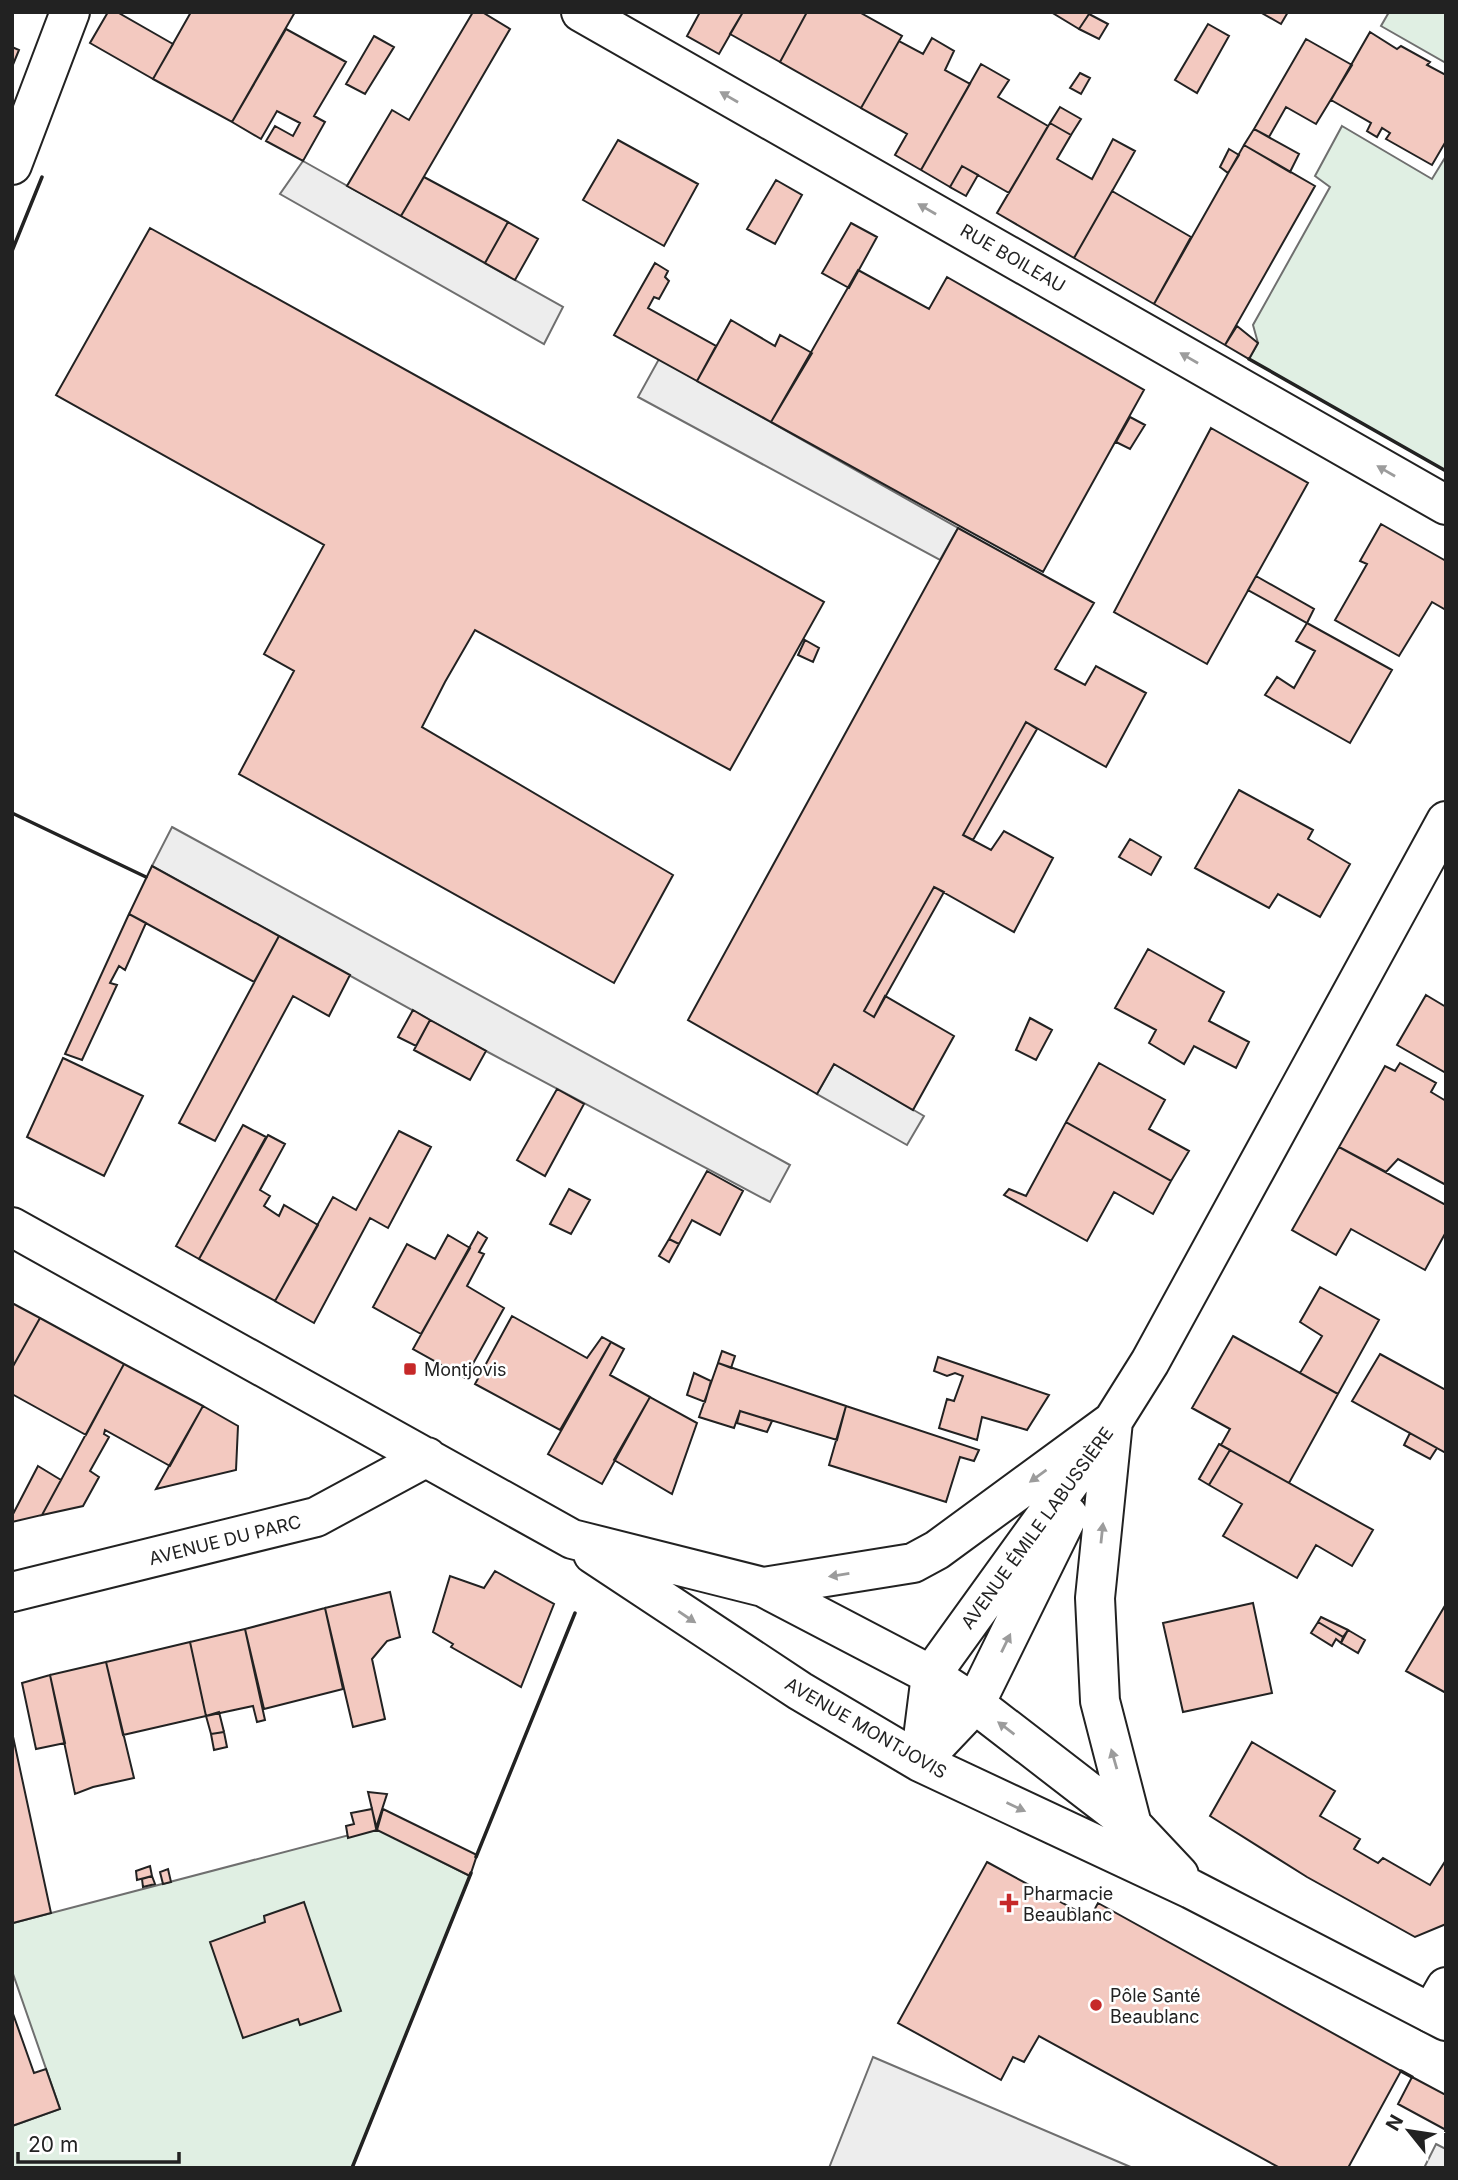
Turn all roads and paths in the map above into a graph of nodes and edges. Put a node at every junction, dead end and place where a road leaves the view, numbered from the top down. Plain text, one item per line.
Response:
1 (70, 12) edge
2 (580, 12) edge
3 (12, 165) edge
4 (1446, 505) edge
5 (1446, 821) edge
6 (12, 1227) edge
7 (1113, 1421) junction
8 (427, 1457) junction
9 (572, 1539) junction
10 (763, 1587) junction
11 (12, 1592) edge
12 (931, 1675) junction
13 (975, 1704) junction
14 (920, 1762) junction
15 (1132, 1825) junction
16 (1191, 1889) junction
17 (1441, 2007) edge

1 - 3 street
4 -> 2 street, RUE BOILEAU
5 - 7 street
6 - 8 street
7 -> 10 street
7 - 12 street, AVENUE ÉMILE LABUSSIÈRE
13 -> 7 street, AVENUE ÉMILE LABUSSIÈRE
15 -> 7 street
8 - 9 street
8 - 11 street, AVENUE DU PARC
9 - 10 street
9 -> 14 street, AVENUE MONTJOVIS
10 - 12 street, AVENUE MONTJOVIS
12 - 13 street, AVENUE MONTJOVIS
12 - 14 street, AVENUE ÉMILE LABUSSIÈRE
13 - 14 street, AVENUE ÉMILE LABUSSIÈRE
15 -> 13 street, AVENUE MONTJOVIS
14 -> 16 street, AVENUE MONTJOVIS
15 - 16 street, AVENUE MONTJOVIS
16 - 17 street, AVENUE MONTJOVIS

